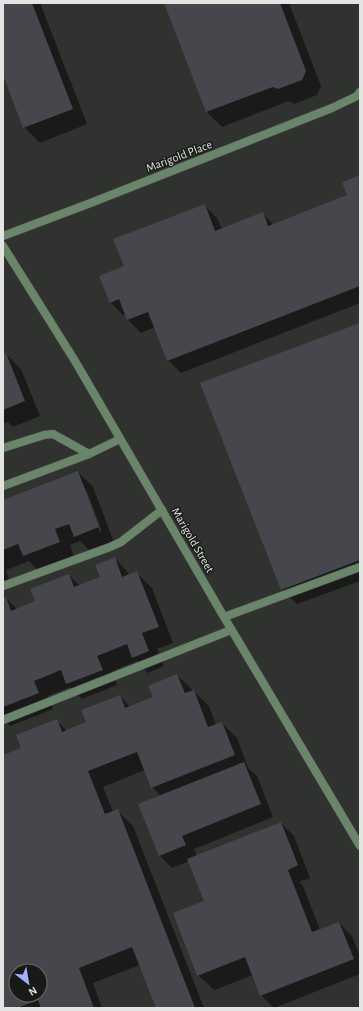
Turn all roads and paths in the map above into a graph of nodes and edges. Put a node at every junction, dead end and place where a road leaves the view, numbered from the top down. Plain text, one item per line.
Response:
1 (360, 92) edge
2 (3, 236) edge
3 (3, 246) edge
4 (120, 439) junction
5 (3, 448) edge
6 (89, 454) junction
7 (3, 486) edge
8 (162, 510) junction
9 (360, 567) edge
10 (3, 586) edge
11 (224, 617) junction
12 (231, 630) junction
13 (3, 720) edge
14 (360, 846) edge

1 - 2 street, Marigold Place
3 - 4 street, Marigold Street
4 - 6 street
4 - 8 street, Marigold Street
5 - 6 street
6 - 7 street
8 - 10 street
8 - 11 street, Marigold Street
9 - 11 street
11 - 12 street, Marigold Street
12 - 13 street
12 - 14 street, Marigold Street

